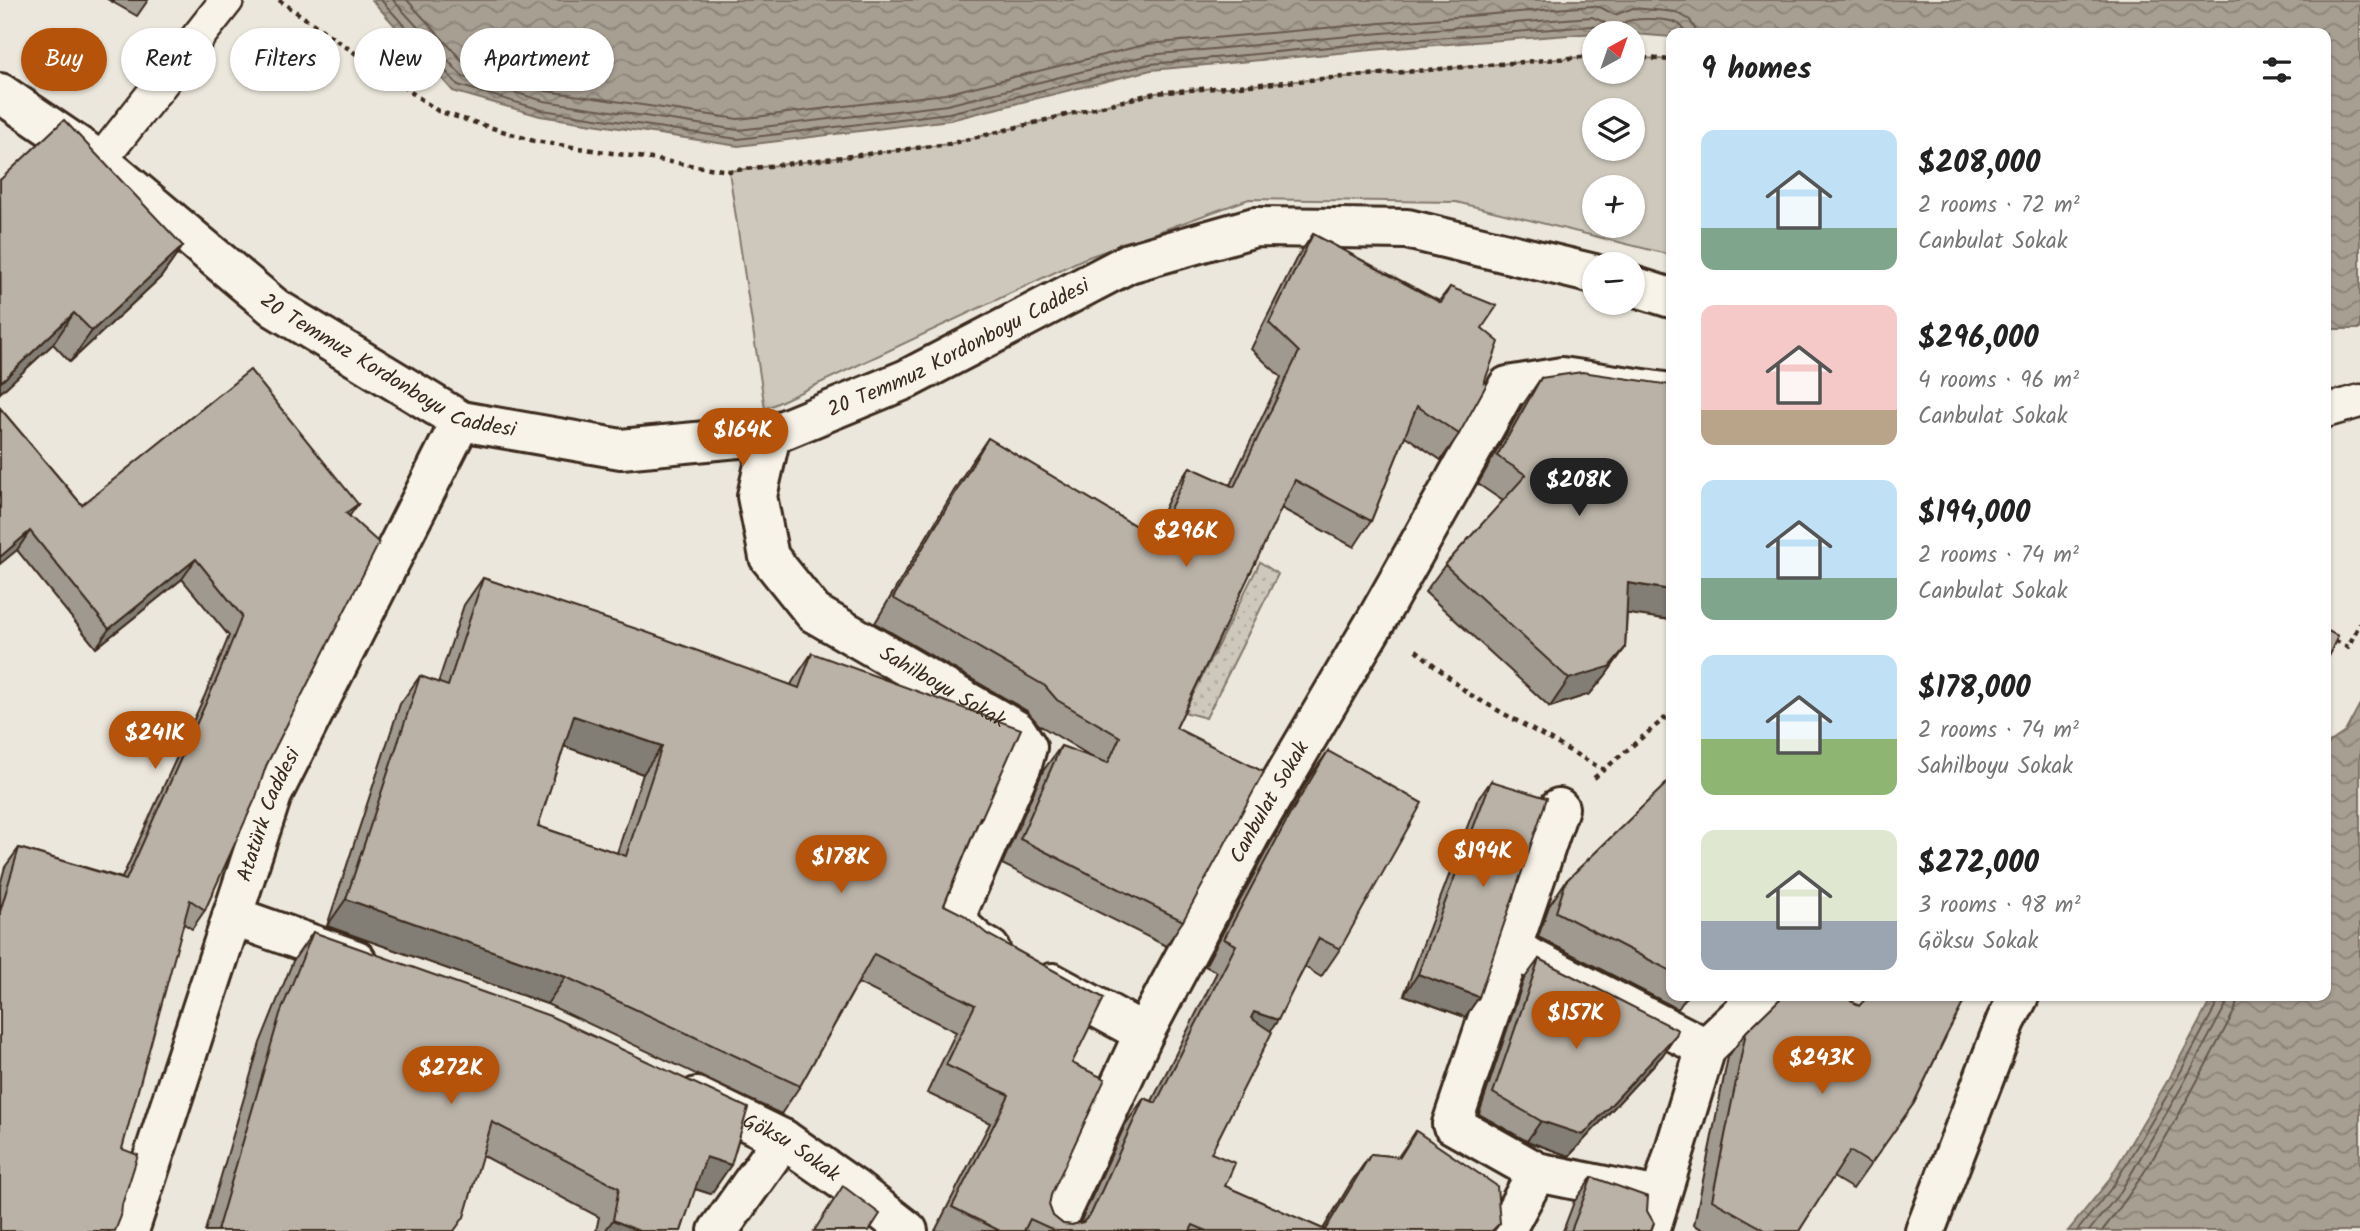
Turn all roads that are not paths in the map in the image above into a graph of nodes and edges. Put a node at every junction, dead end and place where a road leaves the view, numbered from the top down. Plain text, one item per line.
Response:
1 (227, 0) edge
2 (0, 93) edge
3 (100, 161) junction
4 (1582, 271) edge
5 (1645, 290) edge
6 (1666, 296) edge
7 (1666, 392) edge
8 (2360, 401) edge
9 (2331, 410) edge
10 (461, 421) junction
11 (771, 435) junction
12 (1559, 808) road end
13 (232, 916) junction
14 (1511, 948) junction
15 (385, 970) edge
16 (1755, 1001) edge
17 (2016, 1001) edge
18 (1143, 1033) junction
19 (1706, 1048) junction
20 (669, 1084) edge
21 (783, 1139) junction
22 (1537, 1172) junction
23 (1655, 1214) edge
24 (128, 1231) edge
25 (718, 1231) edge
26 (908, 1231) edge
27 (1052, 1231) edge
28 (1505, 1231) edge
29 (1925, 1231) edge

1 - 3 lane
2 - 3 street, 20 Temmuz Kordonboyu Caddesi
3 - 10 street, 20 Temmuz Kordonboyu Caddesi
4 - 11 street, 20 Temmuz Kordonboyu Caddesi
5 - 6 street
7 - 18 street, Canbulat Sokak
8 - 9 lane
10 - 11 street, 20 Temmuz Kordonboyu Caddesi
10 - 13 street, Atatürk Caddesi
11 - 18 street, Sahilboyu Sokak
12 - 14 street
13 - 15 street
13 - 24 street, Atatürk Caddesi
14 - 19 street
14 - 22 street
16 - 19 street
17 - 29 street
18 - 27 street, Canbulat Sokak
19 - 23 street
20 - 21 street, Göksu Sokak
21 - 25 street
21 - 26 street, Göksu Sokak
22 - 23 street
22 - 28 street

